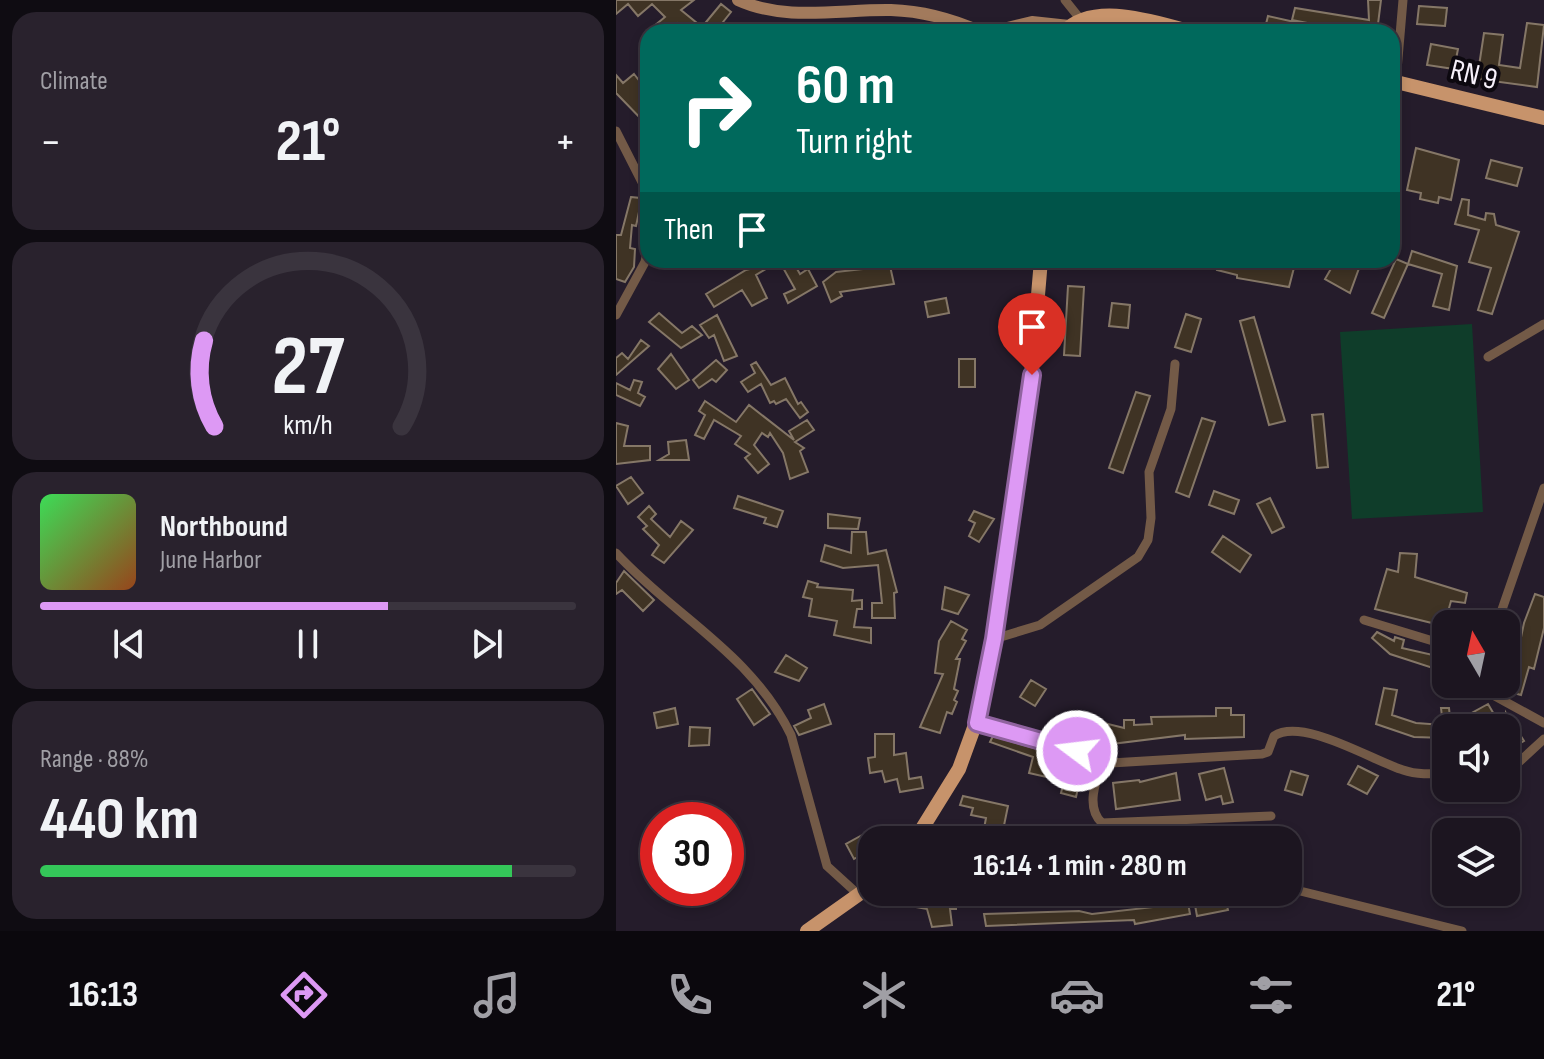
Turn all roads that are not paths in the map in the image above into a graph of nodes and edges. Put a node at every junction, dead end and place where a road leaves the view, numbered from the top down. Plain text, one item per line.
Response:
1 (738, 0) edge
2 (1065, 0) edge
3 (1403, 0) edge
4 (955, 24) edge
5 (1024, 24) edge
6 (1052, 24) edge
7 (1071, 24) edge
8 (1078, 24) edge
9 (1157, 24) edge
10 (1400, 27) edge
11 (1400, 82) edge
12 (1544, 118) edge
13 (616, 131) edge
14 (640, 178) edge
15 (642, 268) edge
16 (1040, 268) edge
17 (616, 315) edge
18 (1544, 324) edge
19 (1488, 357) dead end
20 (1175, 364) dead end
21 (1544, 488) edge
22 (616, 553) edge
23 (1502, 610) edge
24 (1364, 620) dead end
25 (994, 639) junction
26 (1432, 641) edge
27 (1499, 698) edge
28 (977, 723) junction
29 (1544, 723) edge
30 (1544, 739) edge
31 (1103, 761) junction
32 (1520, 761) edge
33 (1432, 772) edge
34 (1271, 816) dead end
35 (924, 826) edge
36 (1302, 891) edge
37 (858, 894) edge
38 (858, 897) edge
39 (807, 931) edge
40 (1462, 931) edge

1 - 4 main road
2 - 7 street
3 - 10 street
5 - 6 main road
8 - 9 main road
11 - 12 main road, RN 9 / RN 9
13 - 14 street
15 - 17 street
16 - 25 main road
18 - 19 street
20 - 25 street
21 - 23 street
22 - 37 street
24 - 26 street
25 - 28 main road
27 - 29 street
28 - 31 street
28 - 35 main road
30 - 32 street
31 - 33 street
31 - 34 street
36 - 40 street
38 - 39 main road

